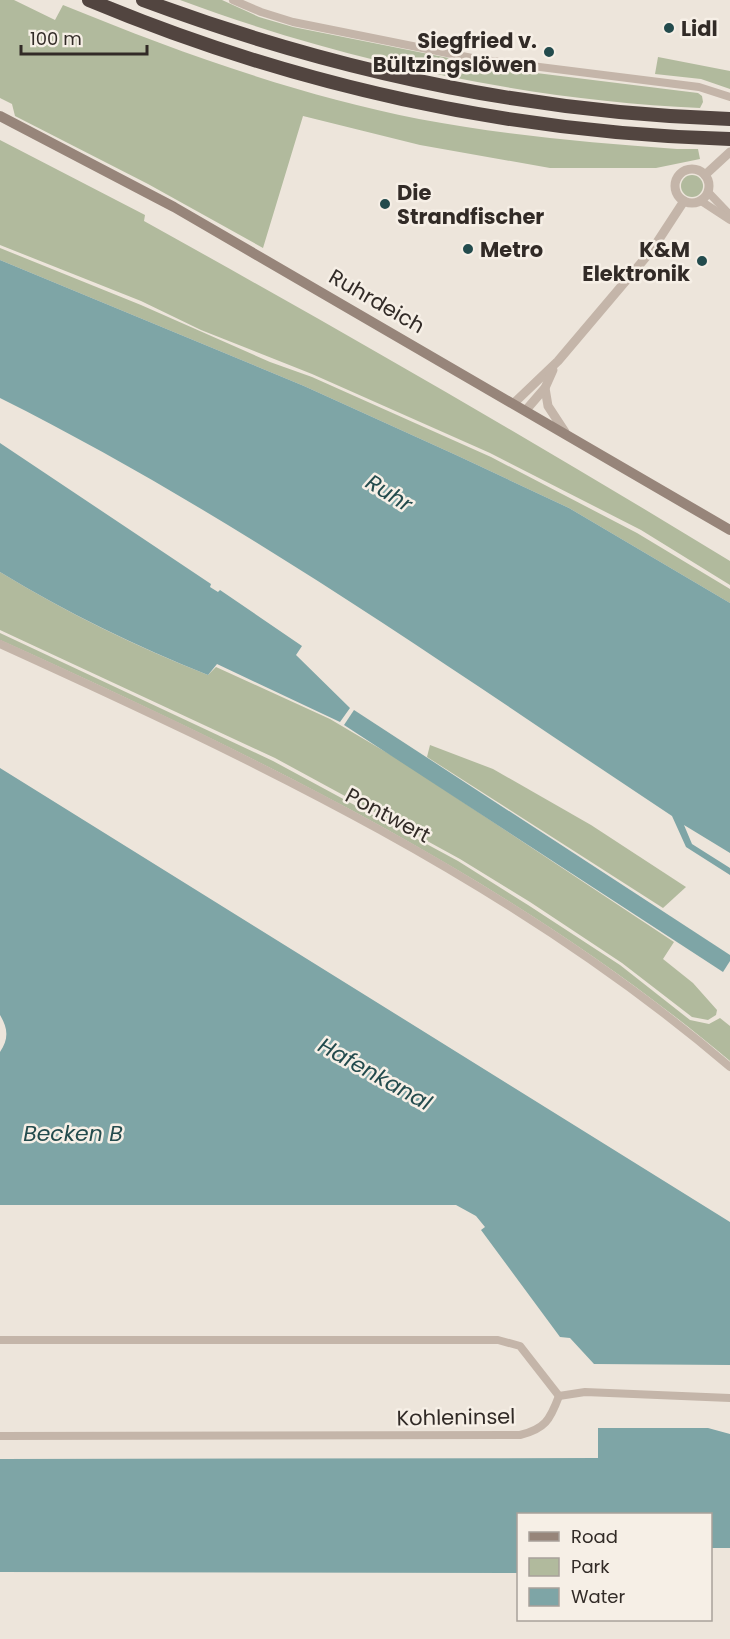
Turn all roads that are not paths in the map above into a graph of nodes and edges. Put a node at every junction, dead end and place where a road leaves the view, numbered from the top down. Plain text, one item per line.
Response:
1 (88, 0) edge
2 (143, 0) edge
3 (233, 0) edge
4 (730, 97) edge
5 (0, 116) edge
6 (730, 119) edge
7 (730, 139) edge
8 (730, 152) edge
9 (705, 175) junction
10 (708, 192) junction
11 (684, 201) junction
12 (701, 201) junction
13 (730, 215) edge
14 (730, 220) edge
15 (555, 365) junction
16 (545, 388) junction
17 (514, 403) junction
18 (526, 410) junction
19 (565, 432) junction
20 (730, 530) edge
21 (0, 644) edge
22 (730, 1067) edge
23 (0, 1340) edge
24 (559, 1396) junction
25 (730, 1398) edge
26 (0, 1436) edge

1 - 7 highway
2 - 6 highway
3 - 4 street
5 - 17 main road, Ruhrdeich
8 - 9 street
9 - 10 street
9 - 11 street
10 - 12 street
10 - 13 street
11 - 12 street
11 - 15 street
12 - 14 street
15 - 16 street
15 - 17 street
16 - 18 street
16 - 19 street
17 - 18 main road, Ruhrdeich
18 - 19 main road, Ruhrdeich
19 - 20 main road, Ruhrdeich
21 - 22 street, Pontwert
23 - 24 street
24 - 25 street
24 - 26 street, Kohleninsel

